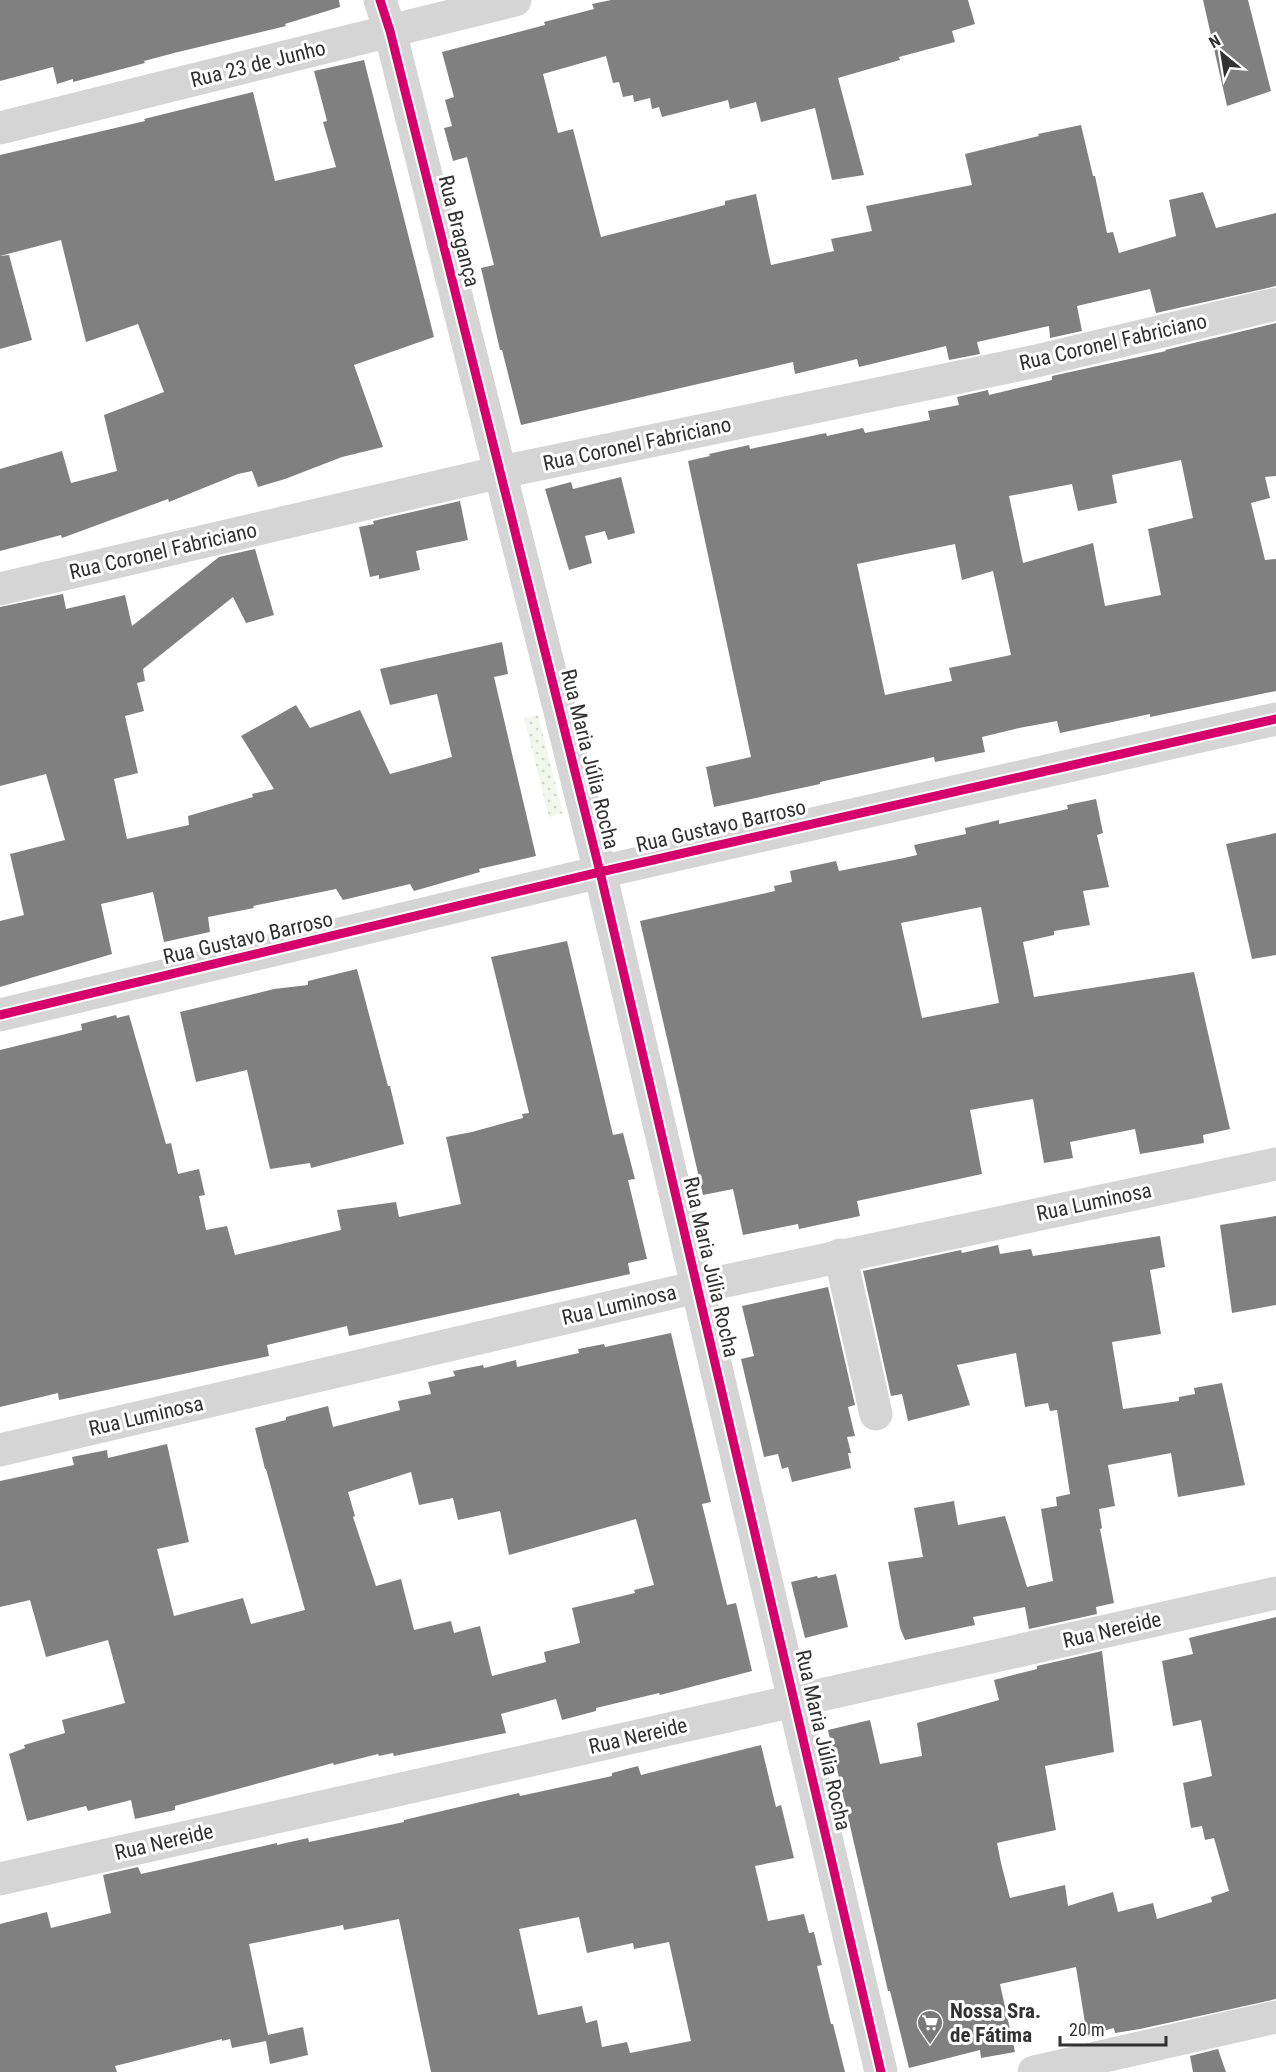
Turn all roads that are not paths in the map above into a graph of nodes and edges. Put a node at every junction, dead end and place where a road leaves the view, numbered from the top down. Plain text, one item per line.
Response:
1 (380, 0) edge
2 (515, 0) edge
3 (390, 31) junction
4 (0, 128) edge
5 (1276, 304) edge
6 (501, 472) junction
7 (0, 589) edge
8 (1276, 719) edge
9 (600, 872) junction
10 (0, 1016) edge
11 (1276, 1164) edge
12 (840, 1255) junction
13 (697, 1287) junction
14 (876, 1414) dead end
15 (0, 1450) edge
16 (1276, 1593) edge
17 (795, 1701) junction
18 (0, 1879) edge
19 (1276, 2017) edge
20 (881, 2072) edge
21 (1034, 2072) edge

1 - 3 street, Rua Bragança
2 - 3 street, Rua 23 de Junho
3 - 4 street, Rua 23 de Junho
3 - 6 street, Rua Bragança
5 - 6 street, Rua Coronel Fabriciano
6 - 7 street, Rua Coronel Fabriciano
6 - 9 street, Rua Maria Júlia Rocha
8 - 9 street, Rua Gustavo Barroso
9 - 10 street, Rua Gustavo Barroso
9 - 13 street, Rua Maria Júlia Rocha
11 - 12 street, Rua Luminosa
12 - 13 street, Rua Luminosa
12 - 14 street
13 - 15 street, Rua Luminosa
13 - 17 street, Rua Maria Júlia Rocha
16 - 17 street, Rua Nereide
17 - 18 street, Rua Nereide
17 - 20 street, Rua Maria Júlia Rocha
19 - 21 street

